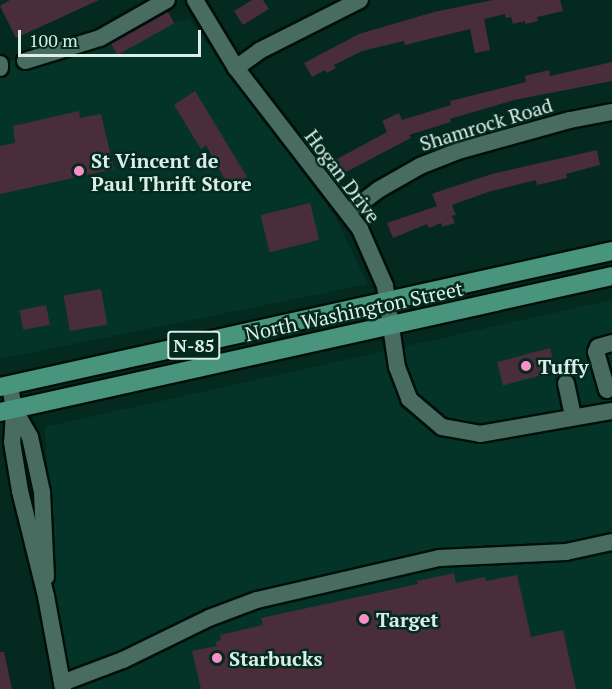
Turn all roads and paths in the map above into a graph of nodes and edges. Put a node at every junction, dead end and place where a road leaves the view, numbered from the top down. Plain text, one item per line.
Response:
1 (167, 0) edge
2 (195, 0) edge
3 (360, 0) edge
4 (25, 61) dead end
5 (236, 68) junction
6 (612, 112) edge
7 (349, 212) junction
8 (612, 251) edge
9 (612, 276) edge
10 (388, 302) junction
11 (391, 326) junction
12 (612, 343) edge
13 (566, 382) dead end
14 (5, 386) edge
15 (607, 390) dead end
16 (7, 411) edge
17 (612, 411) edge
18 (573, 416) junction
19 (612, 542) edge
20 (62, 686) edge

1 - 4 street
2 - 5 street, Hogan Drive
3 - 5 street
5 - 7 street, Hogan Drive
6 - 7 street, Shamrock Road
7 - 10 street, Hogan Drive
8 - 10 main road, North Washington Street / N-85
9 - 11 main road, North Washington Street / N-85
10 - 11 street, Hogan Drive
10 - 14 main road, North Washington Street / N-85
11 - 16 main road, North Washington Street / N-85
11 - 18 street, Hogan Drive
12 - 15 street
13 - 18 street
14 - 16 street
16 - 20 street
17 - 18 street, Hogan Drive
19 - 20 street

